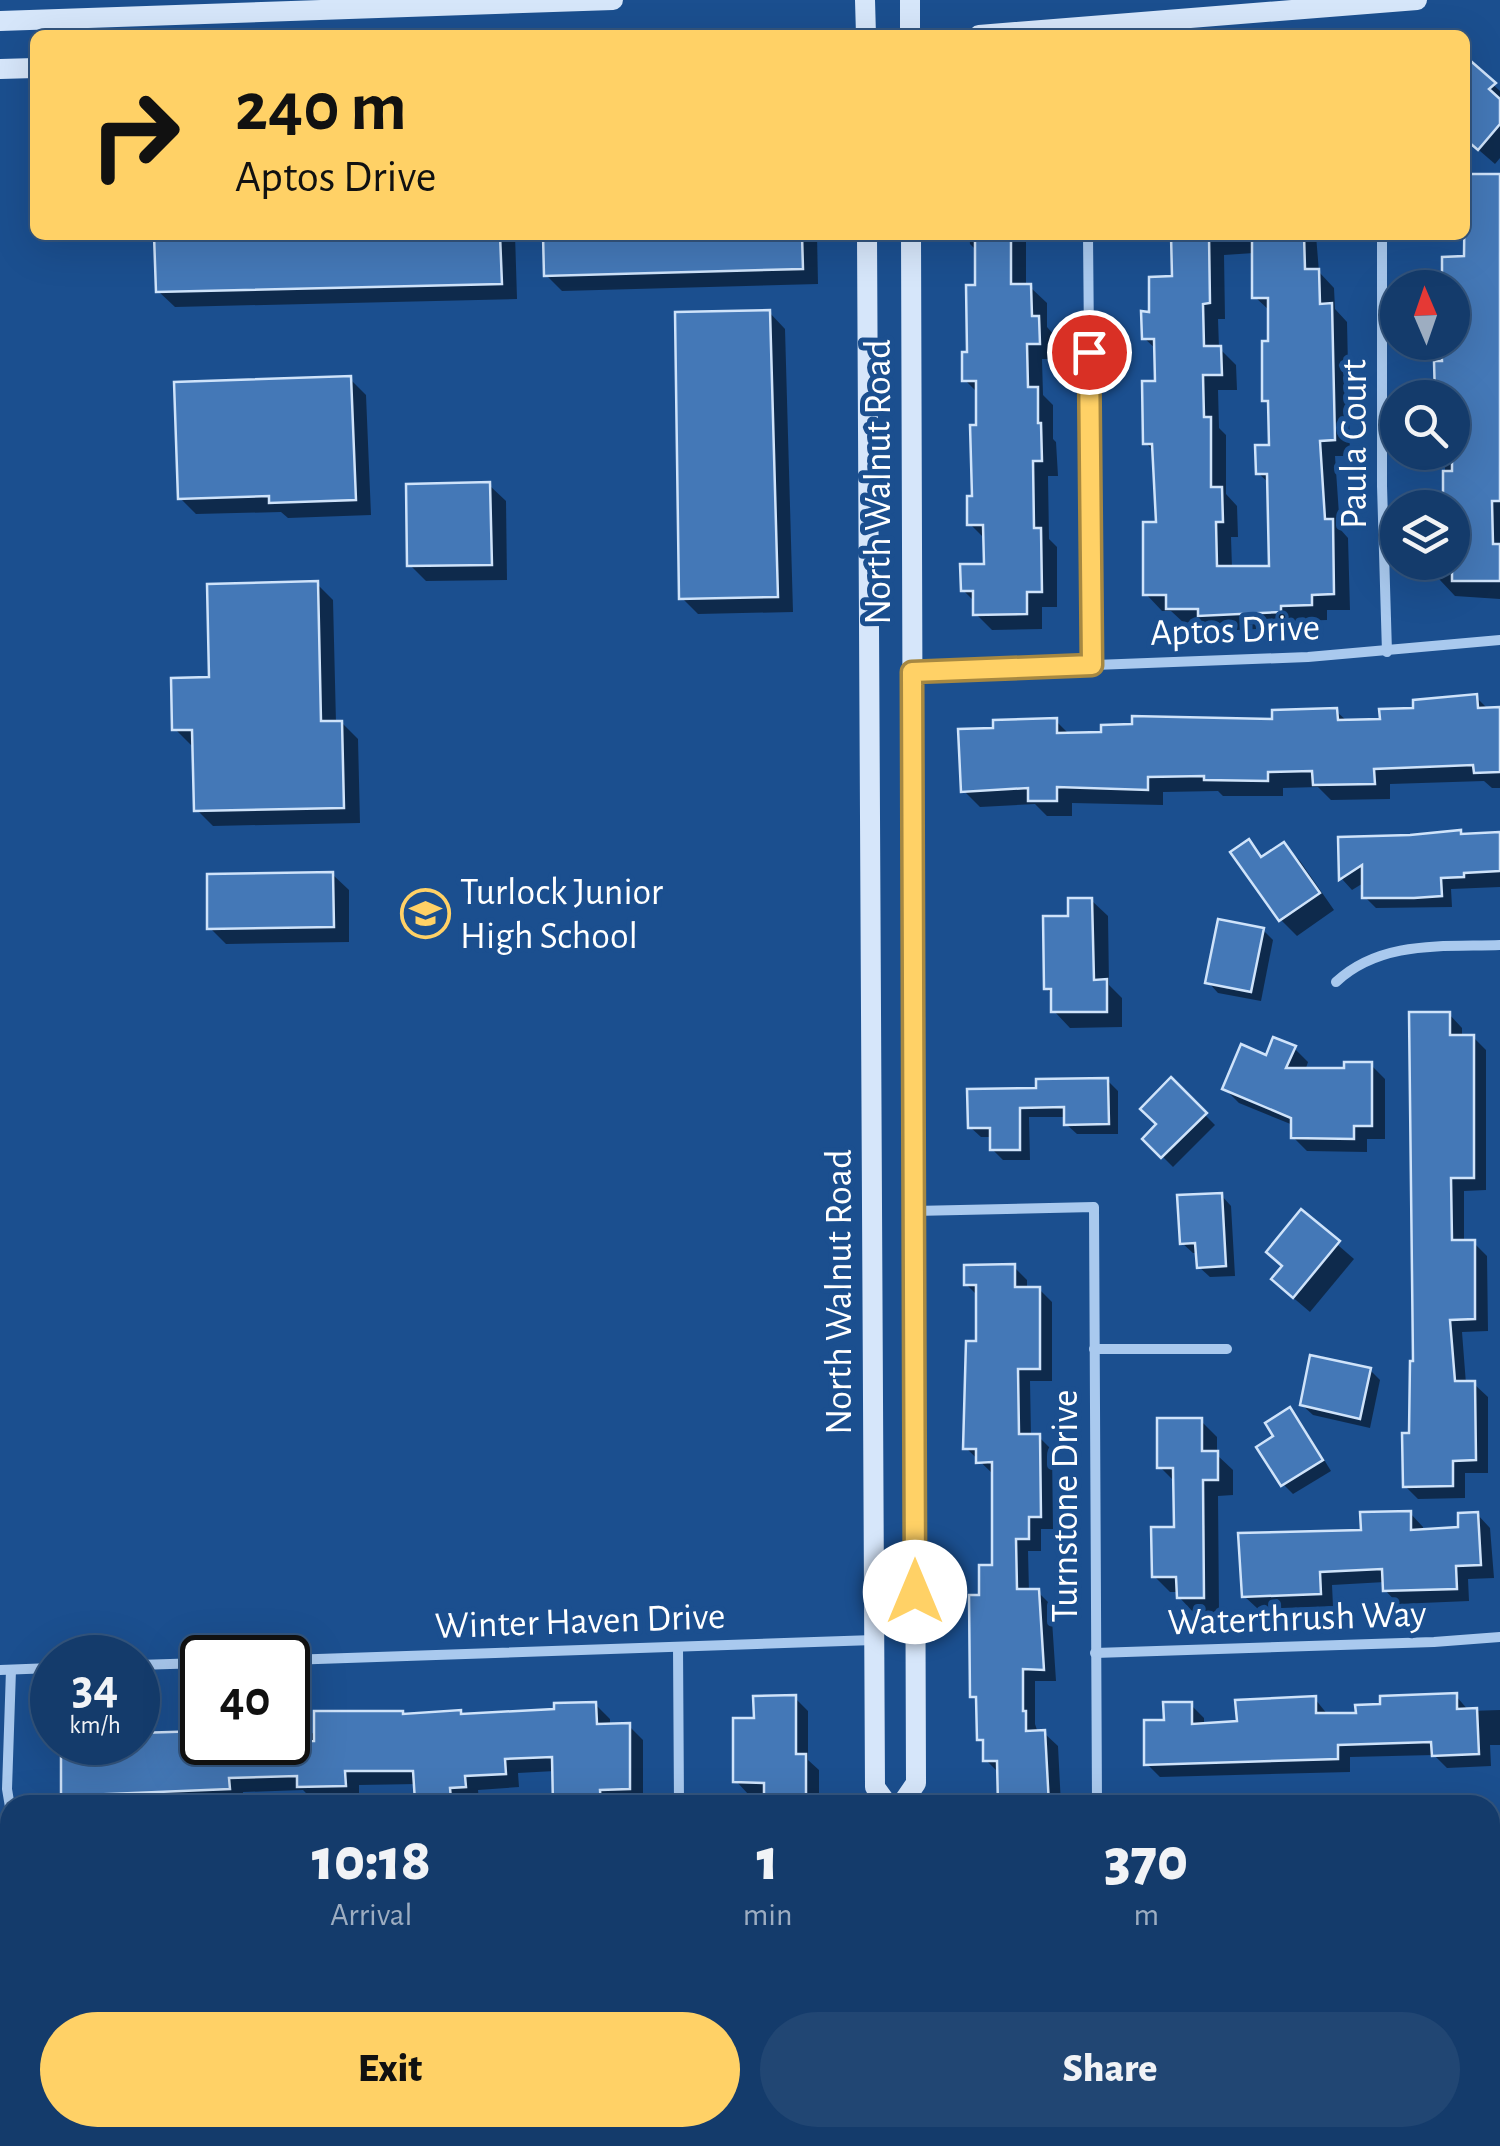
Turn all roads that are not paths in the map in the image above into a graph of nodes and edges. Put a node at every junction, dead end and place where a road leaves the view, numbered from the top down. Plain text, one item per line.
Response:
1 (614, 0) edge
2 (865, 0) edge
3 (910, 0) edge
4 (1417, 0) edge
5 (0, 21) edge
6 (866, 30) edge
7 (910, 30) edge
8 (1042, 30) edge
9 (30, 68) edge
10 (0, 70) edge
11 (866, 240) edge
12 (911, 240) edge
13 (1088, 240) edge
14 (1382, 240) edge
15 (1500, 640) edge
16 (1386, 652) junction
17 (1092, 665) junction
18 (912, 672) junction
19 (1500, 946) edge
20 (1336, 982) dead end
21 (913, 1210) junction
22 (1094, 1350) junction
23 (1227, 1350) dead end
24 (1500, 1636) edge
25 (874, 1640) junction
26 (678, 1647) junction
27 (1095, 1653) junction
28 (310, 1659) edge
29 (6, 1670) edge
30 (8, 1795) edge
31 (679, 1795) edge
32 (881, 1795) edge
33 (908, 1795) edge
34 (1098, 1795) edge

1 - 5 street
2 - 6 street
3 - 7 street
4 - 8 street
9 - 10 street
11 - 25 street, North Walnut Road
12 - 18 street, North Walnut Road
13 - 17 street
14 - 16 street, Paula Court
15 - 16 street, Aptos Drive
16 - 17 street, Aptos Drive
17 - 18 street, Aptos Drive
18 - 21 street, North Walnut Road
19 - 20 street
21 - 22 street, Turnstone Drive
21 - 33 street, North Walnut Road
22 - 23 street
22 - 27 street, Turnstone Drive
24 - 27 street, Waterthrush Way
25 - 26 street, Winter Haven Drive
25 - 32 street, North Walnut Road
26 - 28 street, Winter Haven Drive
26 - 31 street
27 - 34 street, Turnstone Drive
29 - 30 street

